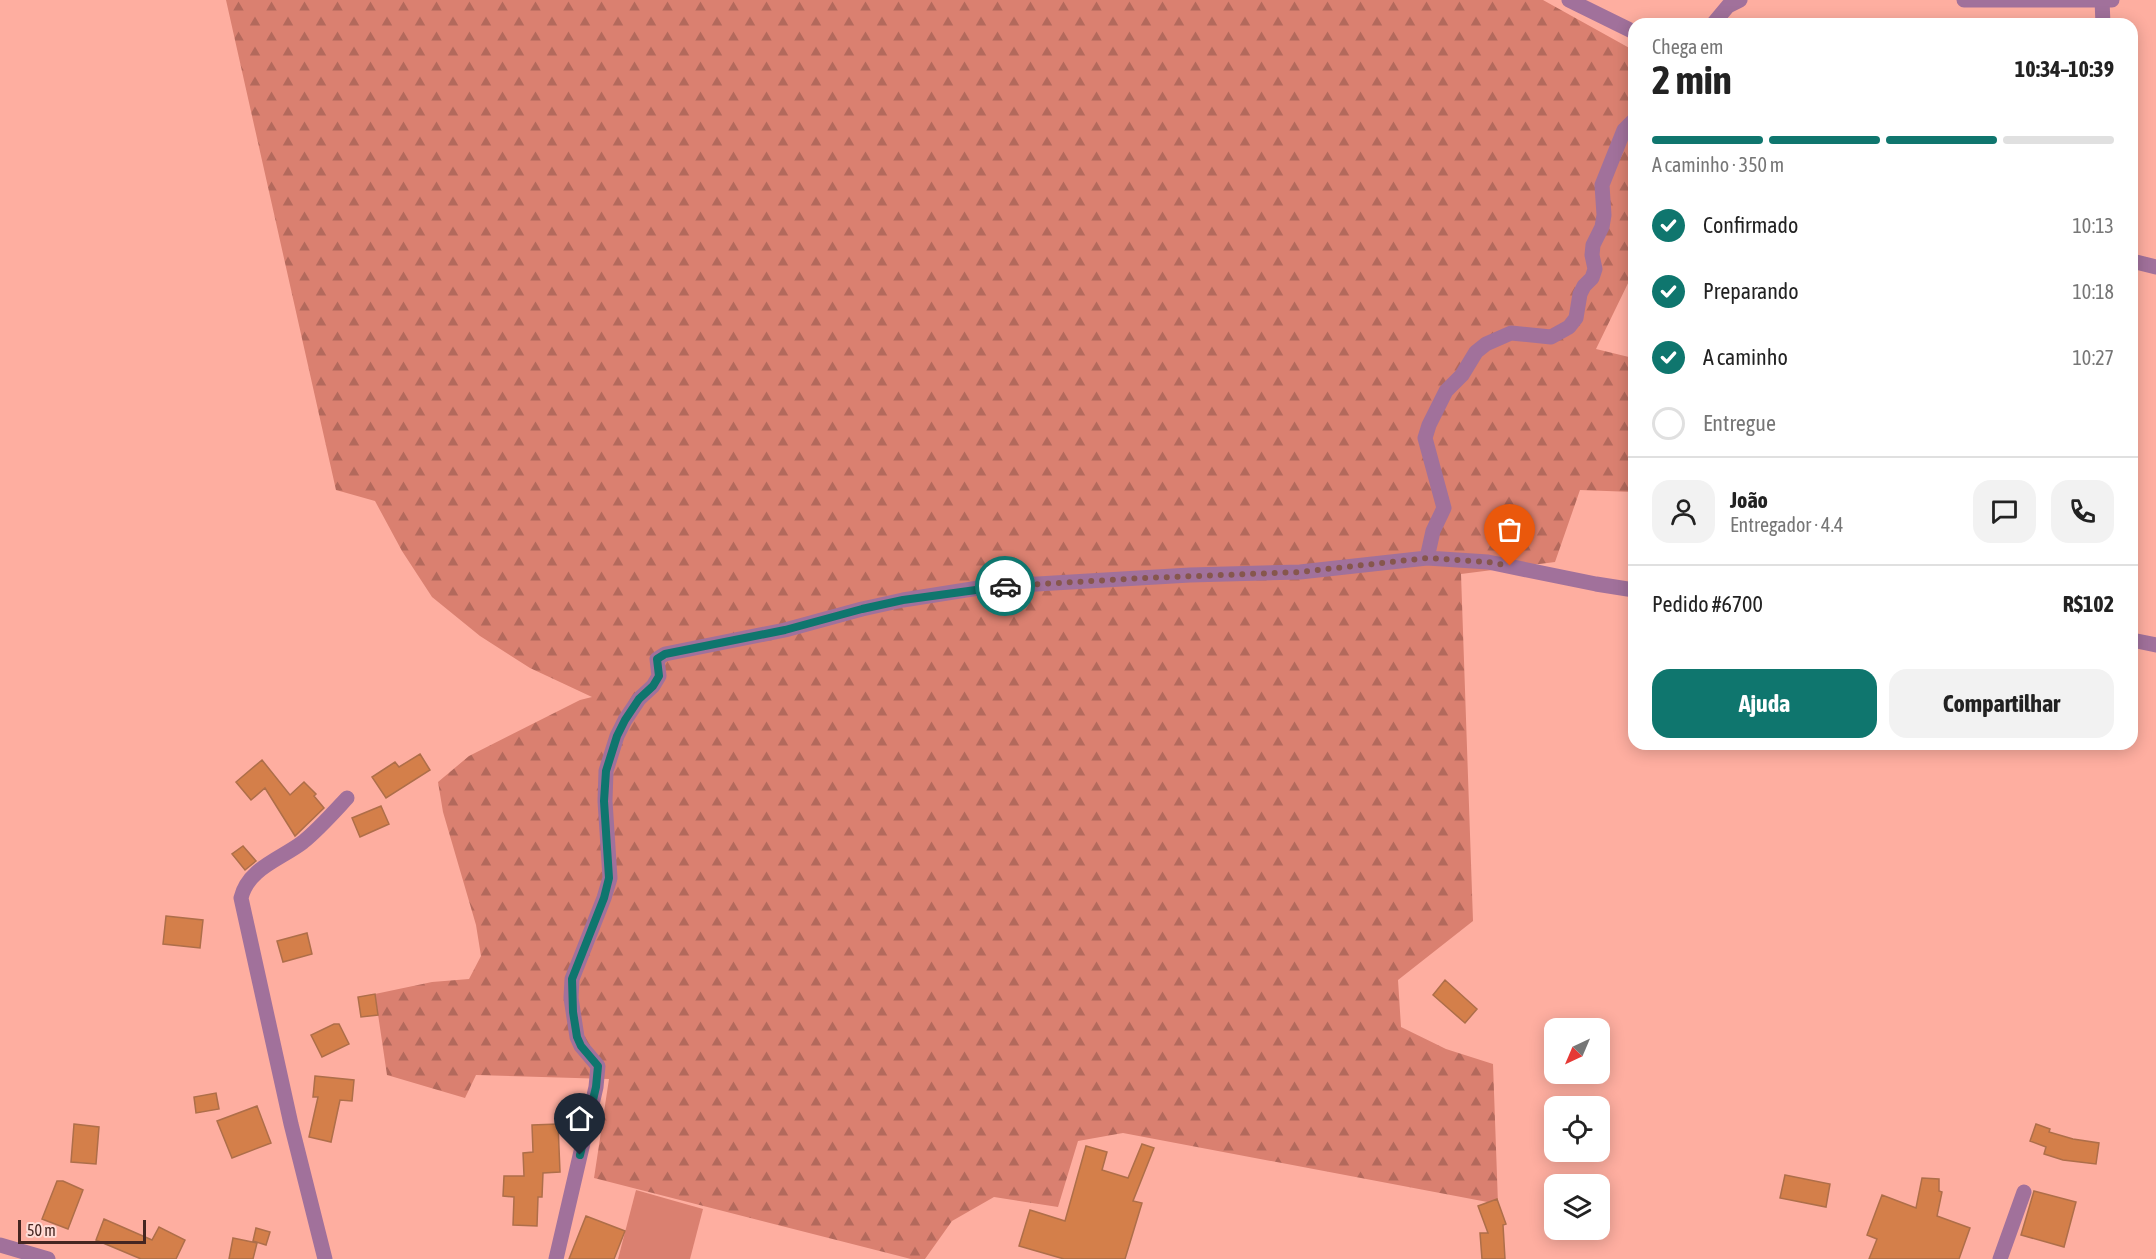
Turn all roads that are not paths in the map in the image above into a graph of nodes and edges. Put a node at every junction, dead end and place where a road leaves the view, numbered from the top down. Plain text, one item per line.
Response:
1 (1569, 0) edge
2 (1740, 0) edge
3 (1964, 0) edge
4 (2102, 0) edge
5 (2112, 0) edge
6 (1718, 18) edge
7 (2103, 18) edge
8 (1628, 30) edge
9 (1628, 126) edge
10 (2138, 262) edge
11 (2156, 267) edge
12 (1427, 558) junction
13 (1628, 589) edge
14 (2138, 641) edge
15 (2156, 645) edge
16 (347, 798) dead end
17 (2024, 1192) dead end
18 (0, 1245) edge
19 (48, 1259) edge
20 (325, 1259) edge
21 (556, 1259) edge
22 (2000, 1259) edge

1 - 8 street
2 - 6 street
3 - 4 street
4 - 5 street
4 - 7 street
9 - 12 street
10 - 11 street
12 - 13 street
12 - 21 street
14 - 15 street
16 - 20 street
17 - 22 street
18 - 19 street

